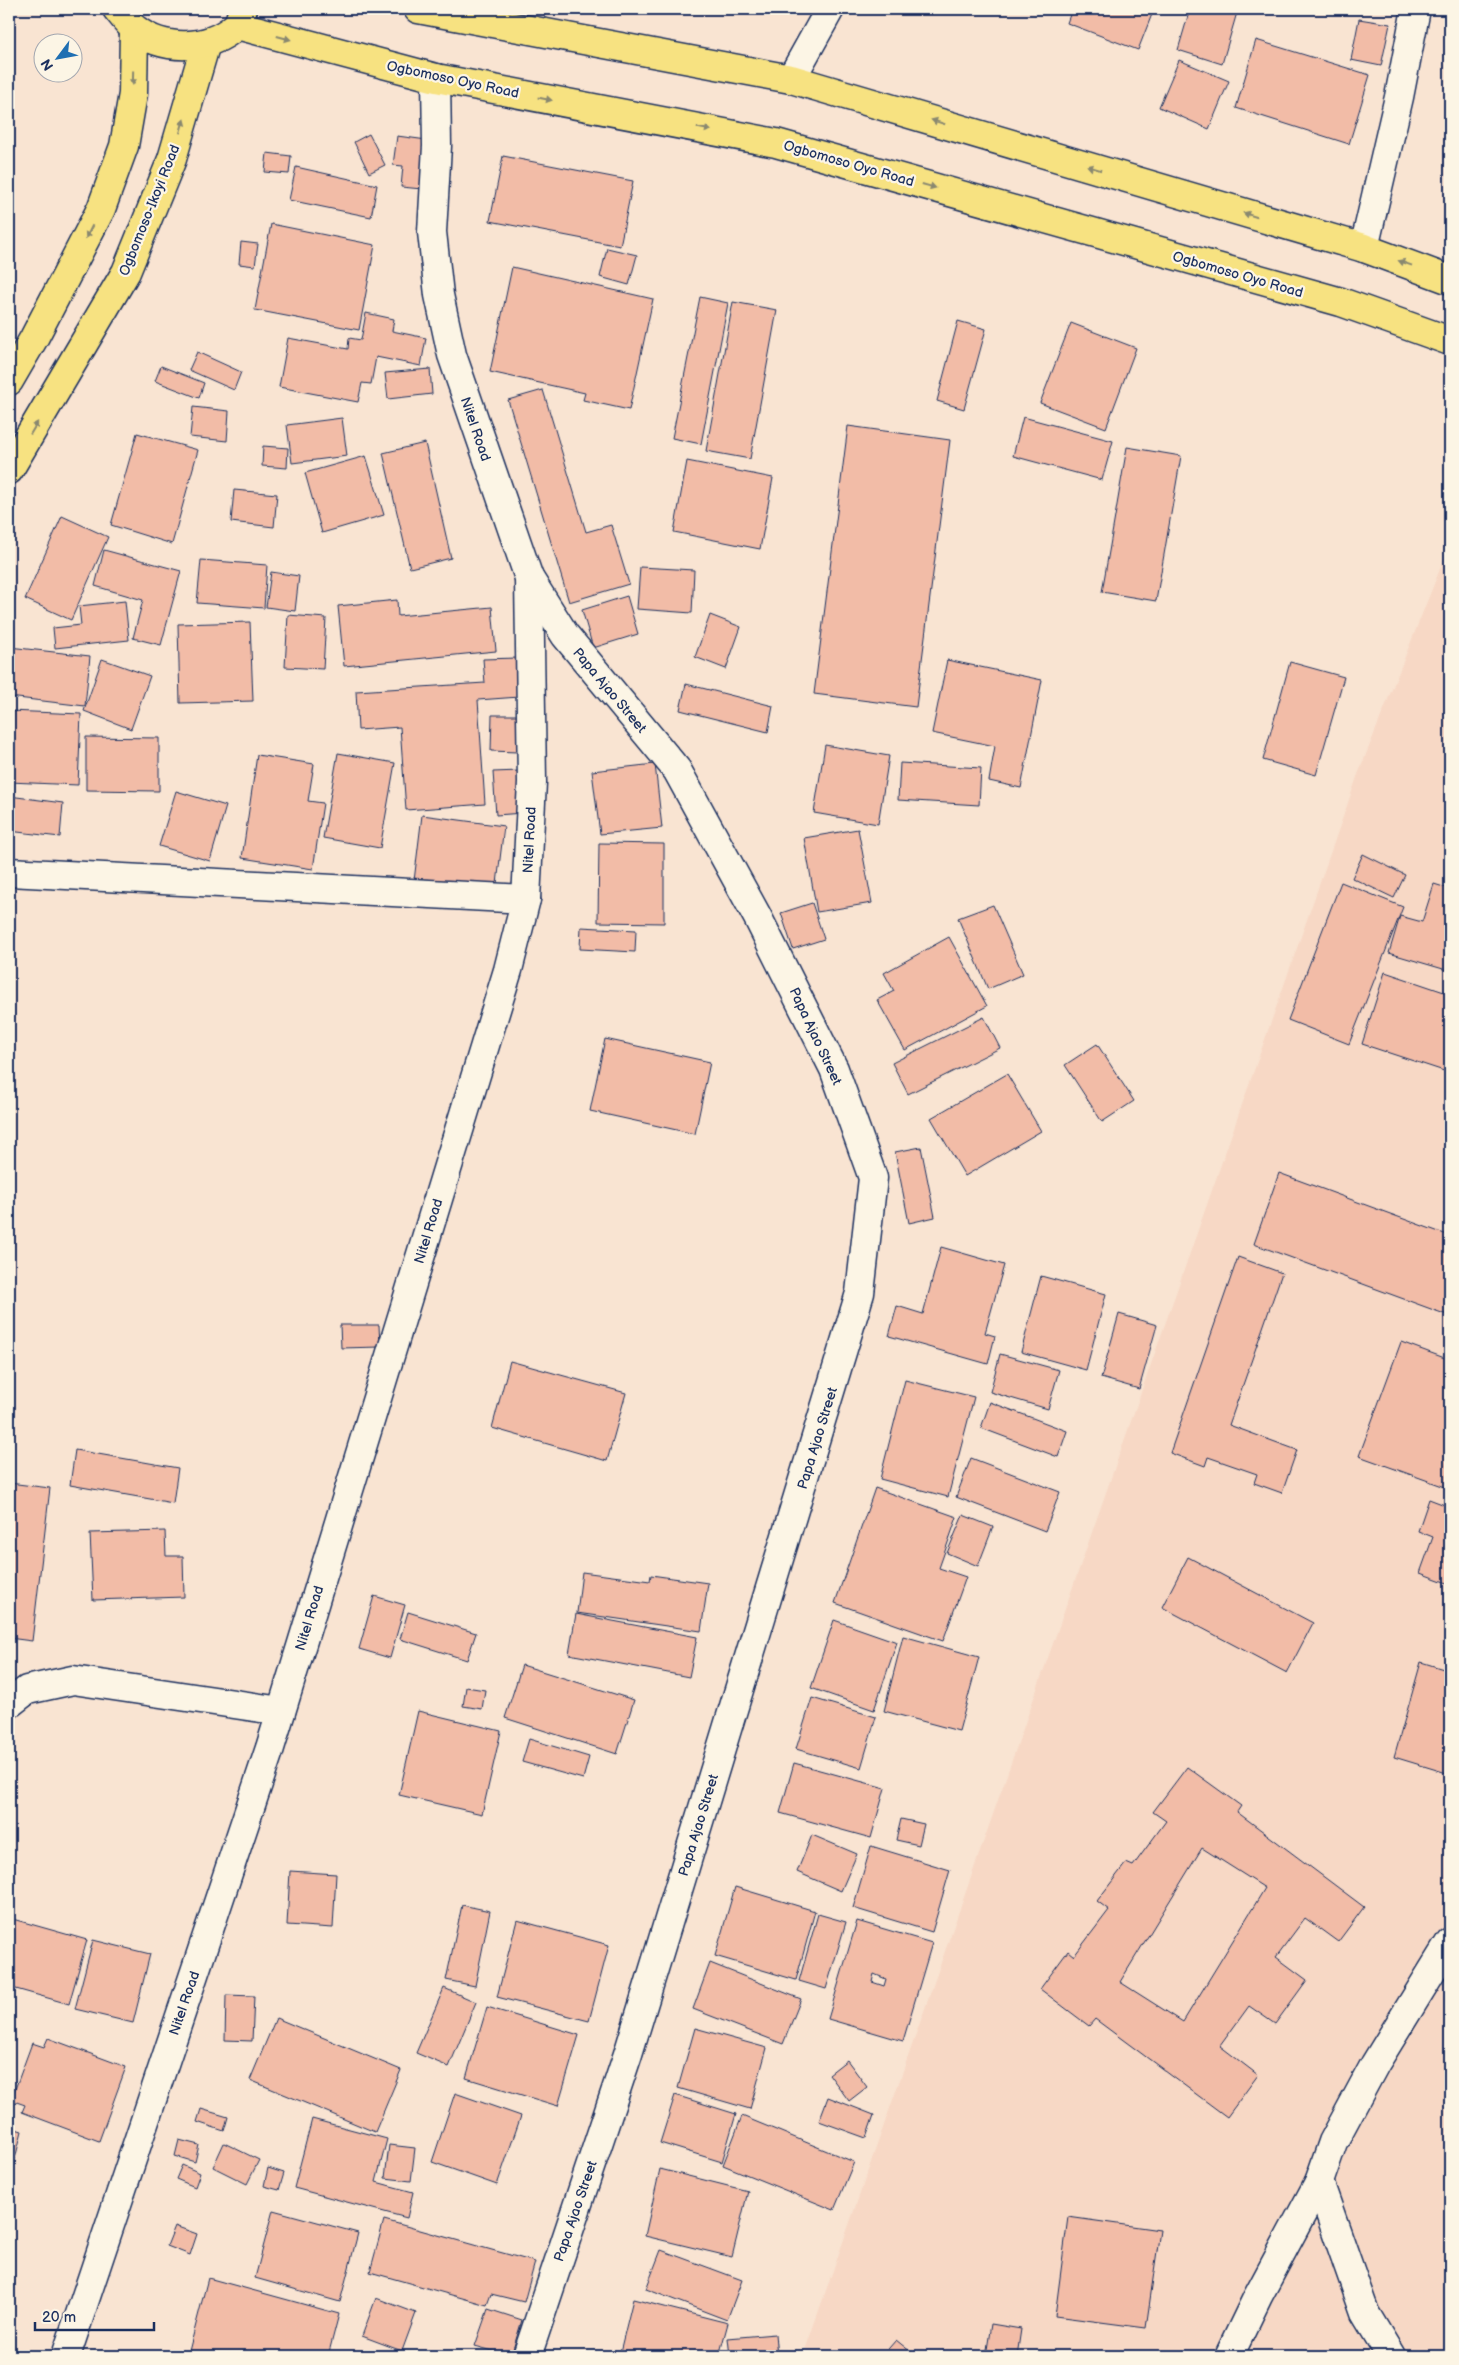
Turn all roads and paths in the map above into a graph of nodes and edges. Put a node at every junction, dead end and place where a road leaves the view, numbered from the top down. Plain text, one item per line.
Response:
1 (418, 9) edge
2 (830, 9) edge
3 (1416, 9) edge
4 (240, 17) edge
5 (125, 19) edge
6 (206, 43) junction
7 (436, 78) junction
8 (791, 79) junction
9 (1364, 248) junction
10 (1450, 280) edge
11 (1450, 341) edge
12 (9, 381) edge
13 (9, 470) edge
14 (529, 578) junction
15 (9, 872) edge
16 (526, 899) junction
17 (9, 1704) edge
18 (281, 1711) junction
19 (1450, 1942) edge
20 (1319, 2182) junction
21 (66, 2356) edge
22 (527, 2356) edge
23 (1229, 2356) edge
24 (1391, 2356) edge

1 - 8 main road
2 - 8 street
3 - 9 street
4 - 6 main road
4 -> 7 main road, Ogbomoso Oyo Road
5 - 6 main road
5 -> 12 main road
13 -> 6 main road, Ogbomoso-Ikoyi Road
7 -> 11 main road, Ogbomoso Oyo Road
7 - 14 street, Nitel Road
9 -> 8 main road
10 -> 9 main road
14 - 16 street, Nitel Road
14 - 22 street, Papa Ajao Street
15 - 16 street
16 - 18 street, Nitel Road
17 - 18 street
18 - 21 street, Nitel Road
19 - 20 street
20 - 23 street
20 - 24 street

